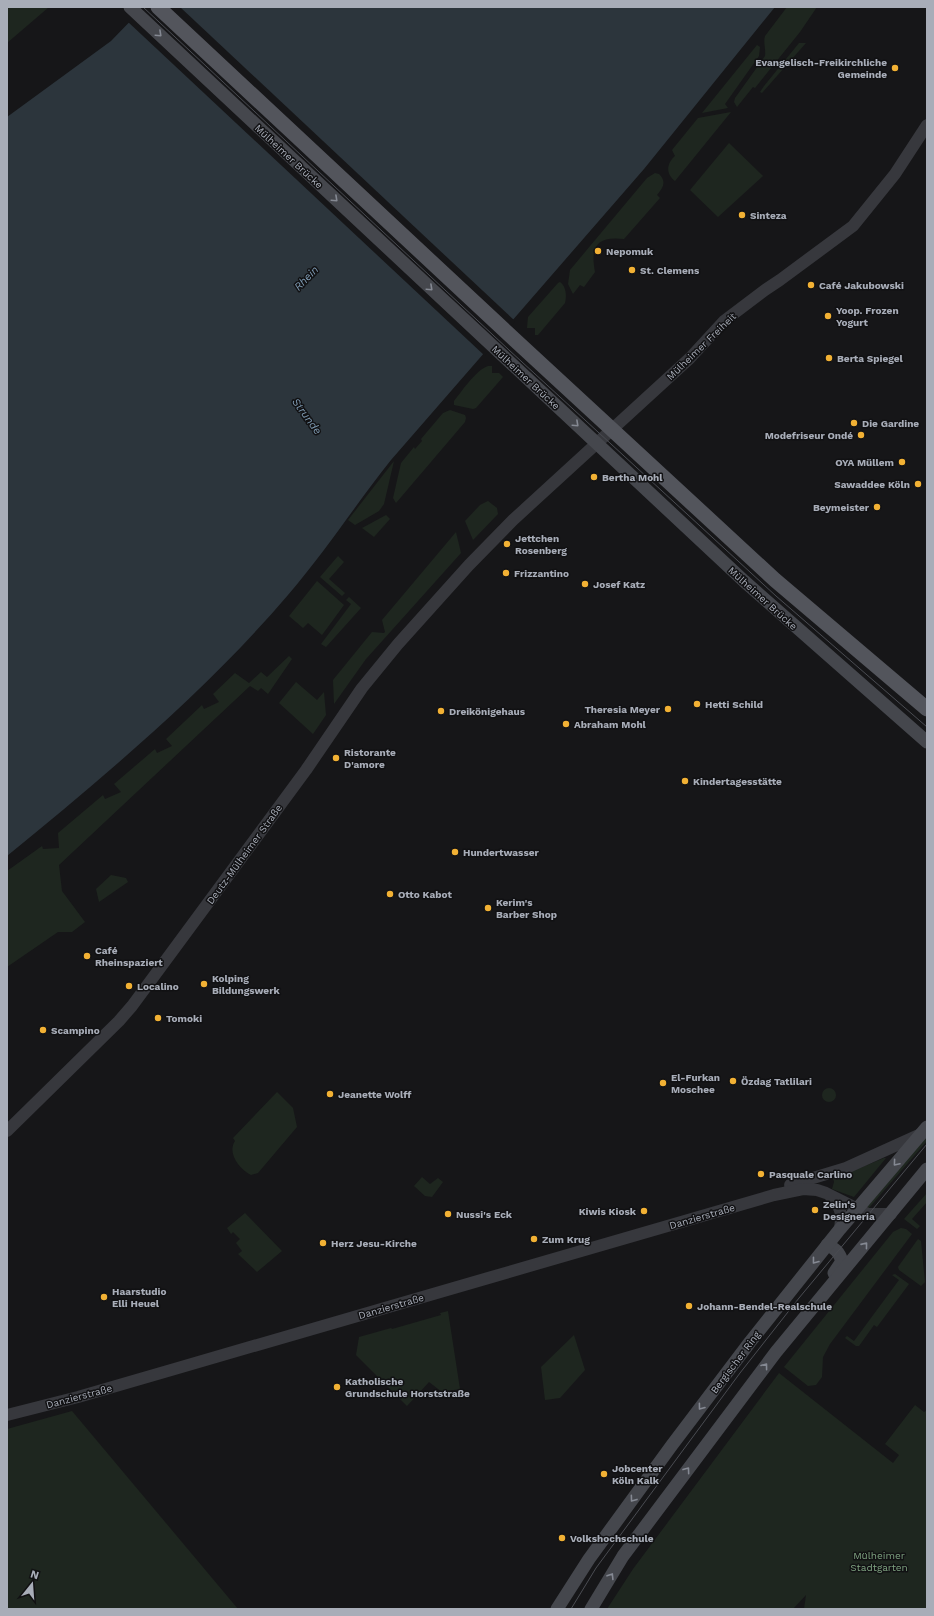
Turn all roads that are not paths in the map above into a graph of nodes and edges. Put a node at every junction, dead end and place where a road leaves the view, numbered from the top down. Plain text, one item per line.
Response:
1 (130, 7) edge
2 (158, 7) edge
3 (165, 7) edge
4 (927, 125) edge
5 (469, 565) joint
6 (927, 699) edge
7 (927, 709) edge
8 (927, 742) edge
9 (924, 1130) edge
10 (7, 1131) edge
11 (927, 1169) edge
12 (829, 1194) junction
13 (774, 1195) junction
14 (857, 1209) junction
15 (891, 1214) junction
16 (840, 1229) junction
17 (827, 1246) junction
18 (821, 1295) junction
19 (7, 1415) edge
20 (557, 1609) edge
21 (591, 1609) edge

1 -> 8 main road, Mülheimer Brücke, bridge
2 - 7 main road, Mülheimer Brücke, bridge
3 - 6 main road
4 - 5 street, Mülheimer Freiheit
5 - 10 street, Deutz-Mülheimer Straße
9 - 13 street, Danzierstraße
9 -> 14 main road, Bergischer Ring
11 - 15 main road
12 - 13 street, Danzierstraße
12 - 14 street, Danzierstraße
12 - 16 street
13 - 19 street, Danzierstraße
14 - 15 street, Danzierstraße
14 - 16 main road, Bergischer Ring
18 -> 15 main road
16 - 17 main road, Bergischer Ring
17 - 18 main road
17 -> 20 main road, Bergischer Ring
21 -> 18 main road

